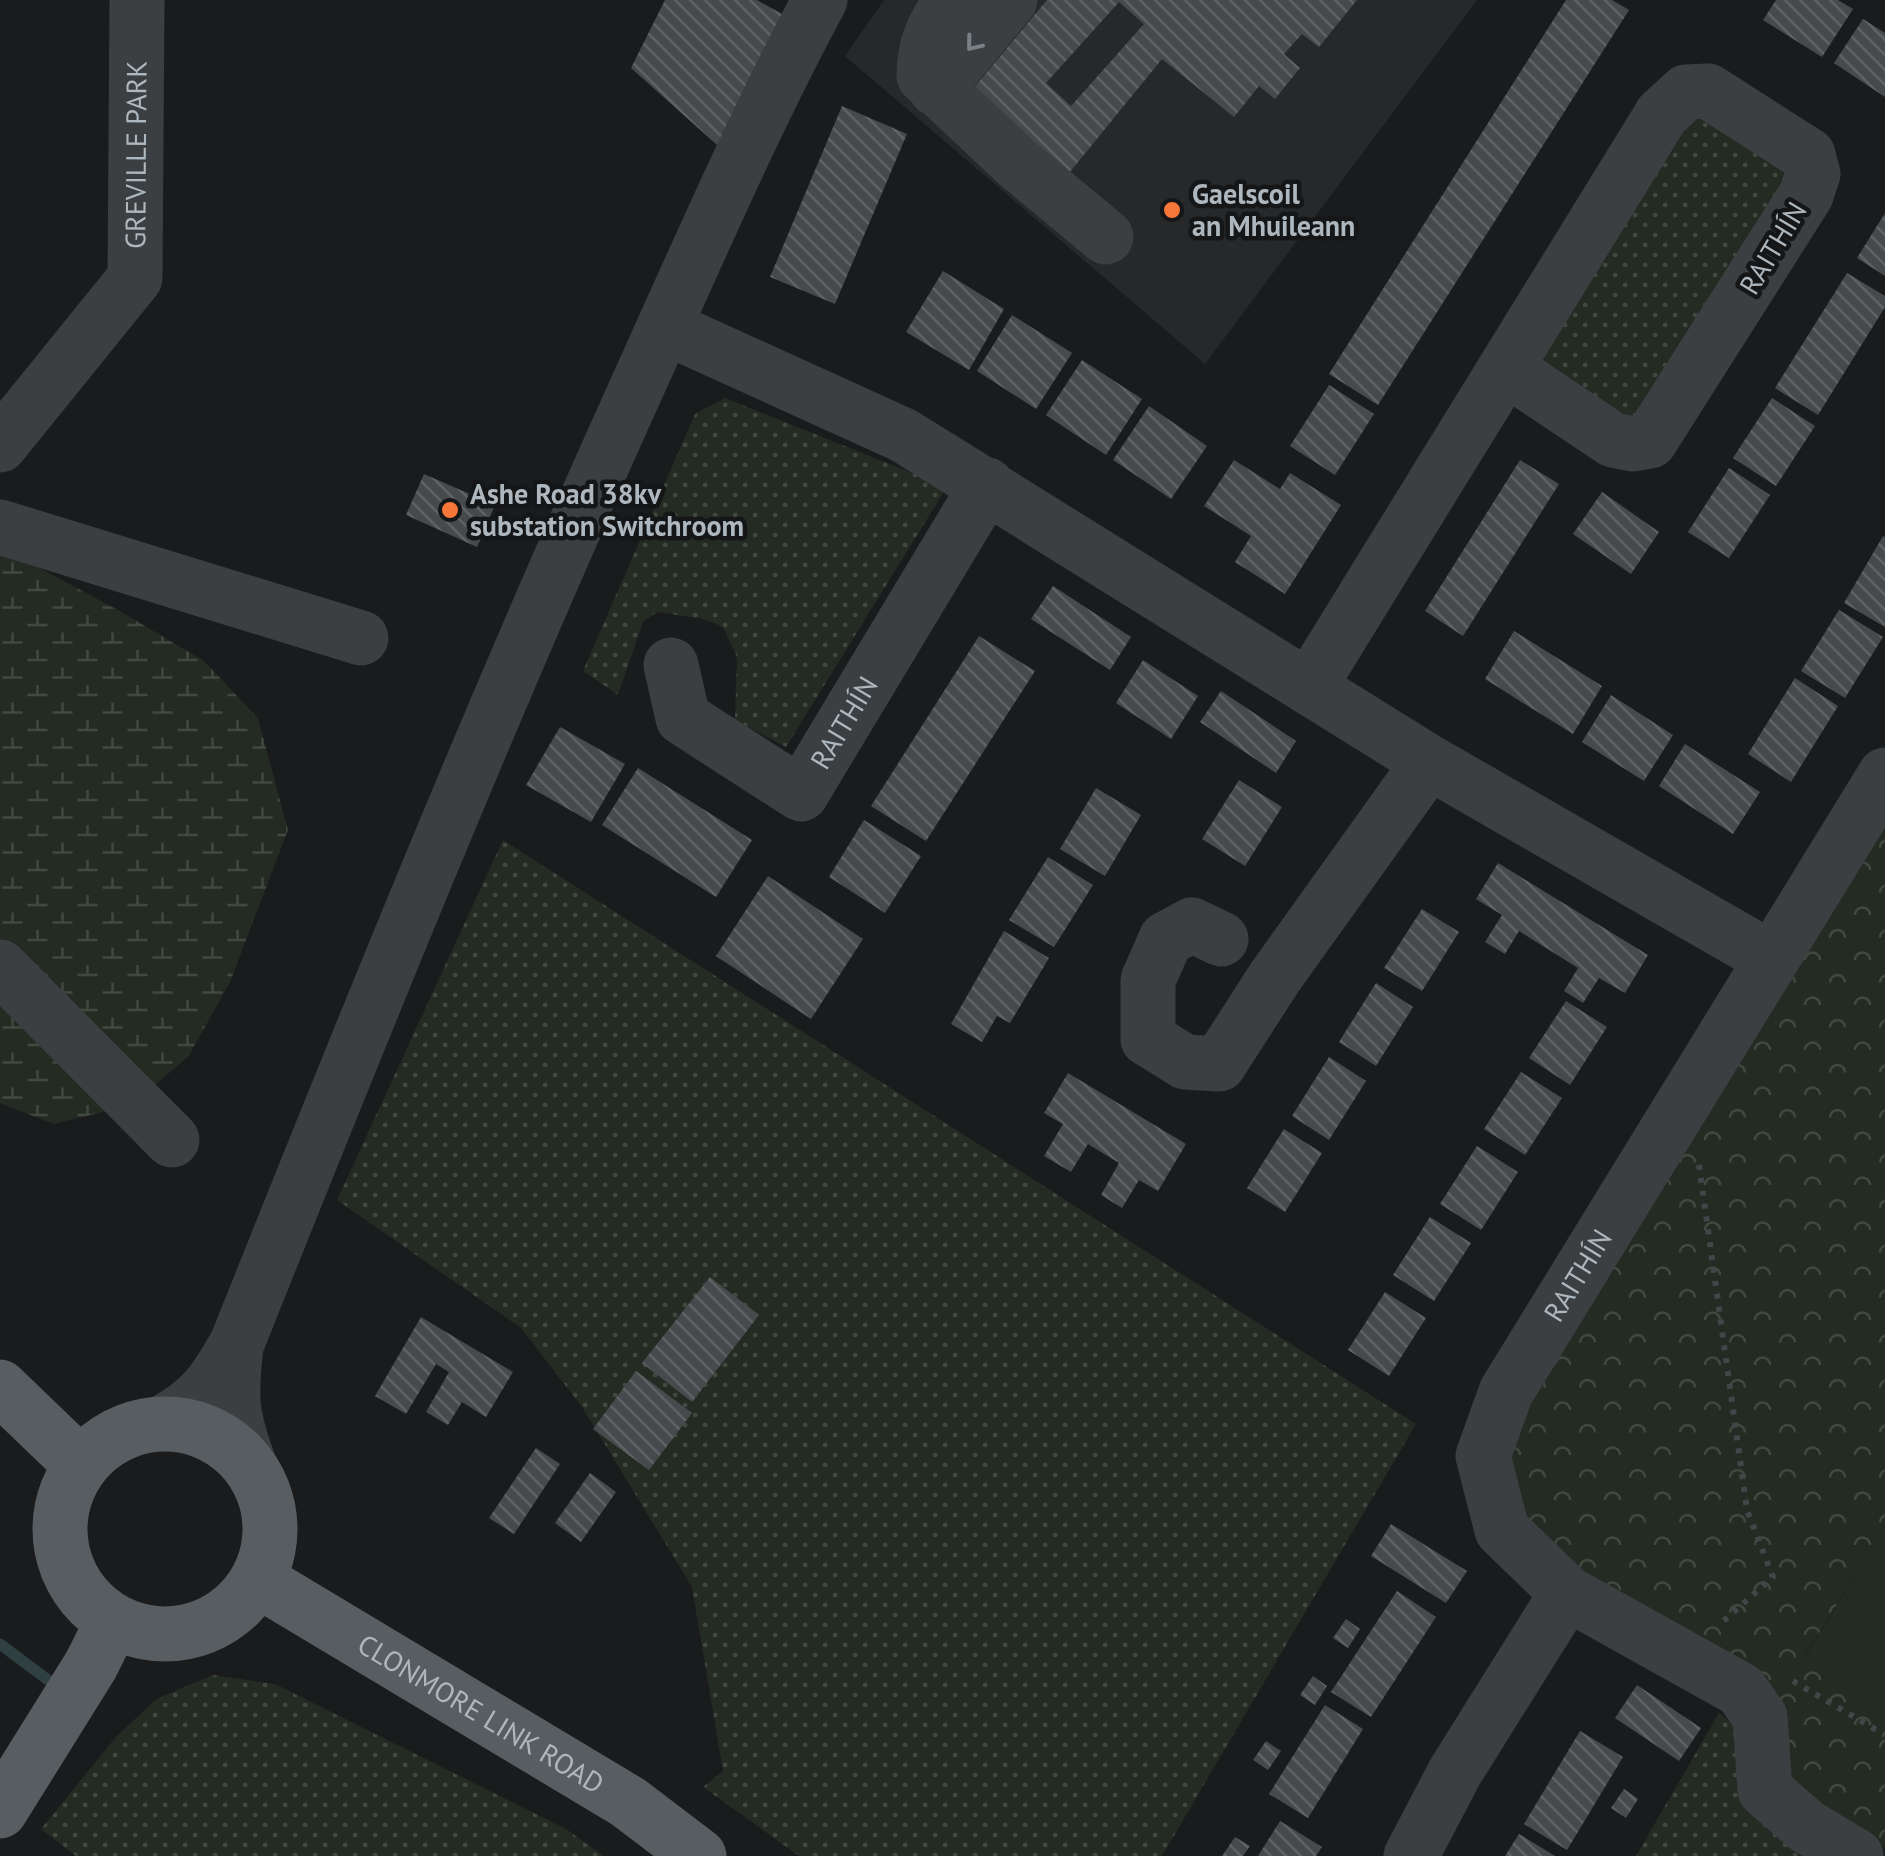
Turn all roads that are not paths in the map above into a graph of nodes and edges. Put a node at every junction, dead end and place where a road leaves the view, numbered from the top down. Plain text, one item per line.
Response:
1 (137, 0) edge
2 (820, 0) edge
3 (951, 0) edge
4 (1010, 0) edge
5 (936, 89) junction
6 (1106, 237) dead end
7 (664, 327) junction
8 (1507, 368) junction
9 (0, 445) edge
10 (987, 486) junction
11 (0, 528) edge
12 (361, 638) dead end
13 (671, 665) dead end
14 (1309, 687) junction
15 (1429, 762) junction
16 (1885, 775) edge
17 (1221, 939) dead end
18 (1772, 959) junction
19 (0, 967) edge
20 (172, 1140) dead end
21 (237, 1343) junction
22 (0, 1387) edge
23 (162, 1423) junction
24 (249, 1464) junction
25 (80, 1465) junction
26 (258, 1580) junction
27 (1567, 1593) junction
28 (112, 1621) junction
29 (0, 1812) edge
30 (700, 1856) edge
31 (1411, 1856) edge
32 (1856, 1856) edge

1 - 9 street, GREVILLE PARK
2 - 7 street
3 - 5 street
4 -> 5 street
5 - 6 street
7 - 10 street
7 - 21 street
8 - 8 street, RAITHÍN
8 - 14 street, RAITHÍN
10 - 13 street, RAITHÍN
10 - 14 street
11 - 12 street
14 - 15 street
15 - 17 street
15 - 18 street
16 - 18 street, RAITHÍN
18 - 27 street, RAITHÍN
19 - 20 street
21 - 23 street
21 - 24 street
22 - 25 main road
23 - 24 main road
23 - 25 main road
24 - 26 main road
25 - 28 main road
26 - 28 main road
26 - 30 main road, CLONMORE LINK ROAD
27 - 31 street
27 - 32 street, RAITHÍN
28 - 29 main road

